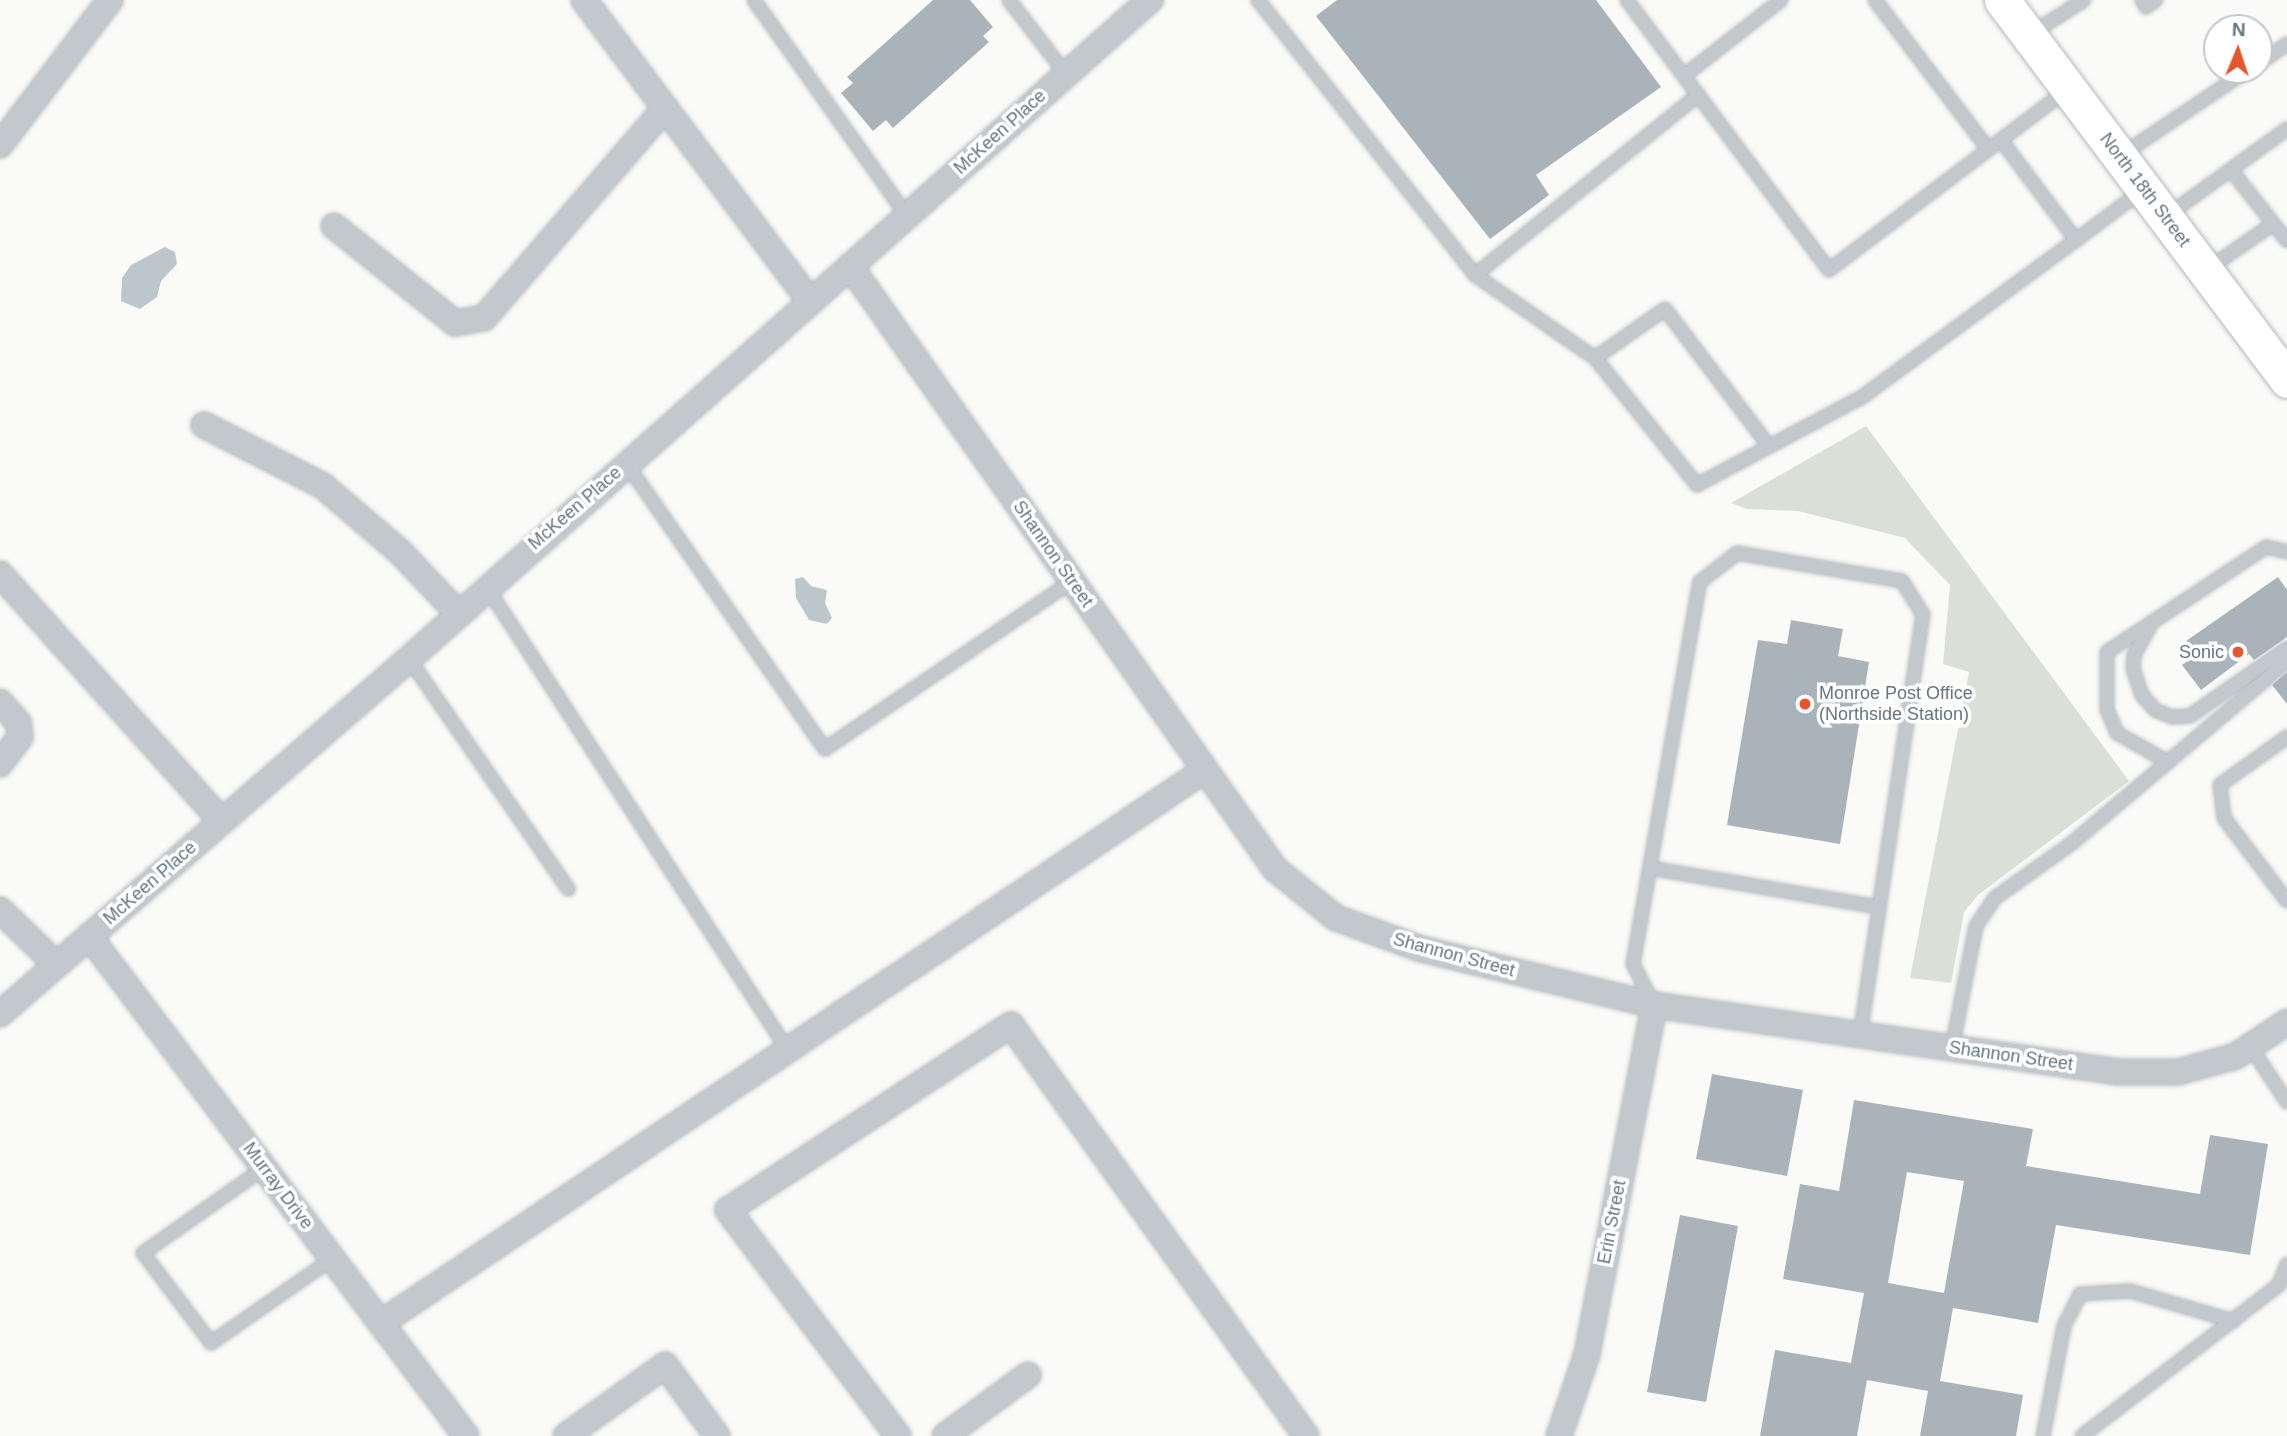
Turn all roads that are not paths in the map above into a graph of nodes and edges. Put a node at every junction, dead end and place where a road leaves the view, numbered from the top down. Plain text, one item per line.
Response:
1 (110, 0) edge
2 (584, 0) edge
3 (754, 0) edge
4 (1009, 0) edge
5 (1150, 0) edge
6 (1258, 0) edge
7 (1627, 0) edge
8 (1781, 0) edge
9 (1875, 0) edge
10 (2002, 0) edge
11 (2084, 0) edge
12 (2142, 0) edge
13 (2156, 0) edge
14 (2029, 36) junction
15 (1066, 74) junction
16 (1684, 76) junction
17 (2227, 84) edge
18 (2069, 88) junction
19 (1698, 95) junction
20 (665, 108) junction
21 (2287, 129) edge
22 (2001, 140) junction
23 (0, 145) edge
24 (1989, 150) junction
25 (2120, 156) junction
26 (2231, 170) junction
27 (2144, 190) junction
28 (907, 216) junction
29 (2165, 217) junction
30 (2273, 223) junction
31 (334, 226) dead end
32 (2076, 240) junction
33 (2287, 242) edge
34 (850, 266) junction
35 (2205, 271) junction
36 (1475, 275) junction
37 (810, 301) junction
38 (1595, 358) junction
39 (2287, 380) edge
40 (204, 425) dead end
41 (1769, 446) junction
42 (626, 463) junction
43 (2287, 551) edge
44 (0, 575) edge
45 (1072, 580) junction
46 (486, 586) junction
47 (457, 612) junction
48 (2149, 628) junction
49 (2287, 648) edge
50 (409, 659) junction
51 (2287, 661) edge
52 (0, 702) edge
53 (2287, 737) edge
54 (2168, 762) junction
55 (0, 764) edge
56 (1205, 770) junction
57 (221, 820) junction
58 (1650, 868) junction
59 (568, 889) dead end
60 (2287, 901) edge
61 (1879, 907) junction
62 (0, 910) edge
63 (89, 936) junction
64 (57, 965) junction
65 (1654, 1005) junction
66 (0, 1014) edge
67 (2287, 1022) edge
68 (1860, 1035) junction
69 (2250, 1046) junction
70 (1952, 1048) junction
71 (787, 1049) junction
72 (2287, 1102) edge
73 (264, 1168) junction
74 (332, 1259) junction
75 (2287, 1264) edge
76 (2234, 1321) junction
77 (381, 1323) junction
78 (1028, 1375) dead end
79 (466, 1436) edge
80 (566, 1436) edge
81 (717, 1436) edge
82 (898, 1436) edge
83 (945, 1436) edge
84 (1306, 1436) edge
85 (1559, 1436) edge
86 (2043, 1436) edge
87 (2082, 1436) edge

1 - 23 street
2 - 20 street
3 - 28 lane
4 - 15 lane
5 - 15 street, McKeen Place
6 - 36 lane
7 - 16 lane
8 - 16 lane
9 - 24 lane
10 - 14 main road, North 18th Street
11 - 14 lane
12 - 13 lane
14 - 18 main road, North 18th Street
15 - 28 street, McKeen Place
16 - 19 lane
17 - 25 lane
18 - 22 lane
18 - 25 main road, North 18th Street
19 - 24 lane
19 - 36 lane
20 - 31 street
20 - 37 street
21 - 26 lane
22 - 24 lane
22 - 32 lane
25 - 27 main road, North 18th Street
26 - 29 lane
26 - 30 lane
27 - 29 main road, North 18th Street
27 - 32 lane
28 - 34 street, McKeen Place
29 - 35 main road, North 18th Street
30 - 33 lane
30 - 35 lane
32 - 41 lane
34 - 37 street, McKeen Place
34 - 45 street, Shannon Street
35 - 39 main road, North 18th Street
36 - 38 lane
37 - 42 street, McKeen Place
38 - 41 lane
38 - 41 lane
40 - 47 street
42 - 45 lane
42 - 46 street, McKeen Place
43 - 48 lane
44 - 57 street
45 - 56 street, Shannon Street
46 - 47 street, McKeen Place
46 - 71 lane
47 - 50 street, McKeen Place
48 - 49 lane
48 - 54 lane
50 - 57 street, McKeen Place
50 - 59 lane
51 - 54 lane
52 - 55 street
53 - 60 lane
54 - 70 lane
56 - 65 street, Shannon Street
56 - 71 street
57 - 63 street, McKeen Place
58 - 61 lane
58 - 61 lane
58 - 65 lane
61 - 68 lane
62 - 64 street
63 - 64 street, McKeen Place
63 - 73 street, Murray Drive
64 - 66 street, McKeen Place
65 - 68 street, Shannon Street
65 - 85 street, Erin Street
67 - 69 street, Shannon Street
68 - 70 street, Shannon Street
69 - 70 street, Shannon Street
69 - 72 lane
71 - 77 street
73 - 74 street, Murray Drive
73 - 74 lane
74 - 77 street, Murray Drive
75 - 76 lane
76 - 86 lane
76 - 87 lane
77 - 79 street, Murray Drive
78 - 83 street
80 - 81 street
82 - 84 street

